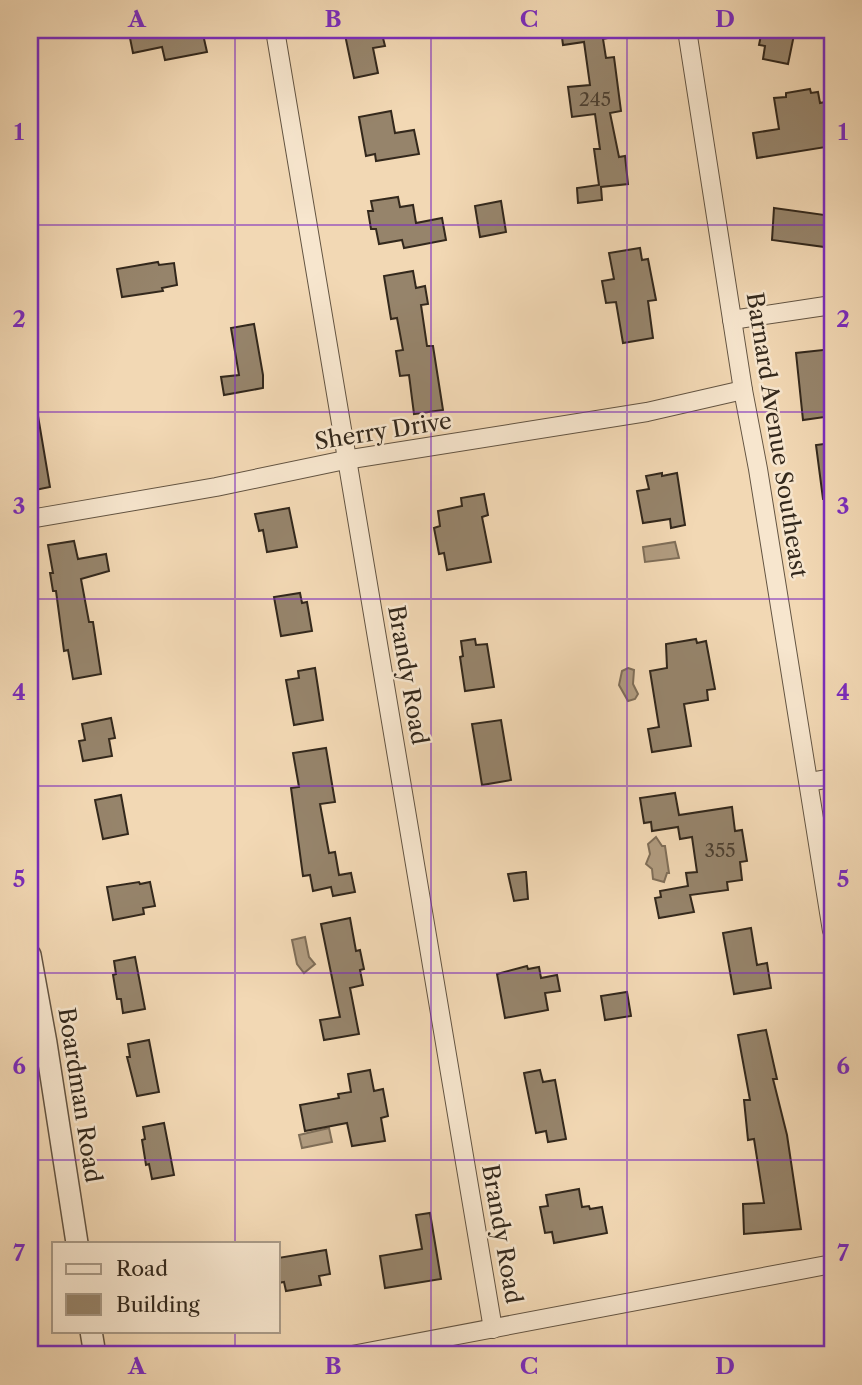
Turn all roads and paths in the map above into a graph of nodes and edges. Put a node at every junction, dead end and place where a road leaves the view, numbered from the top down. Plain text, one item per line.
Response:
1 (275, 30) edge
2 (687, 30) edge
3 (832, 305) edge
4 (732, 320) junction
5 (743, 390) junction
6 (345, 460) junction
7 (30, 519) edge
8 (832, 778) edge
9 (809, 782) junction
10 (832, 931) edge
11 (30, 955) edge
12 (32, 978) edge
13 (77, 1242) edge
14 (832, 1264) edge
15 (493, 1329) junction
16 (91, 1332) edge
17 (95, 1355) edge
18 (352, 1355) edge

1 - 6 street, Brandy Road
2 - 4 street, Barnard Avenue Southeast
3 - 4 street
4 - 5 street, Barnard Avenue Southeast
5 - 6 street, Sherry Drive
5 - 9 street, Barnard Avenue Southeast
6 - 7 street, Sherry Drive
6 - 15 street, Brandy Road
8 - 9 street
9 - 10 street, Barnard Avenue Southeast
11 - 12 street, Boardman Road
12 - 13 street, Boardman Road
14 - 15 street
15 - 18 street
16 - 17 street

